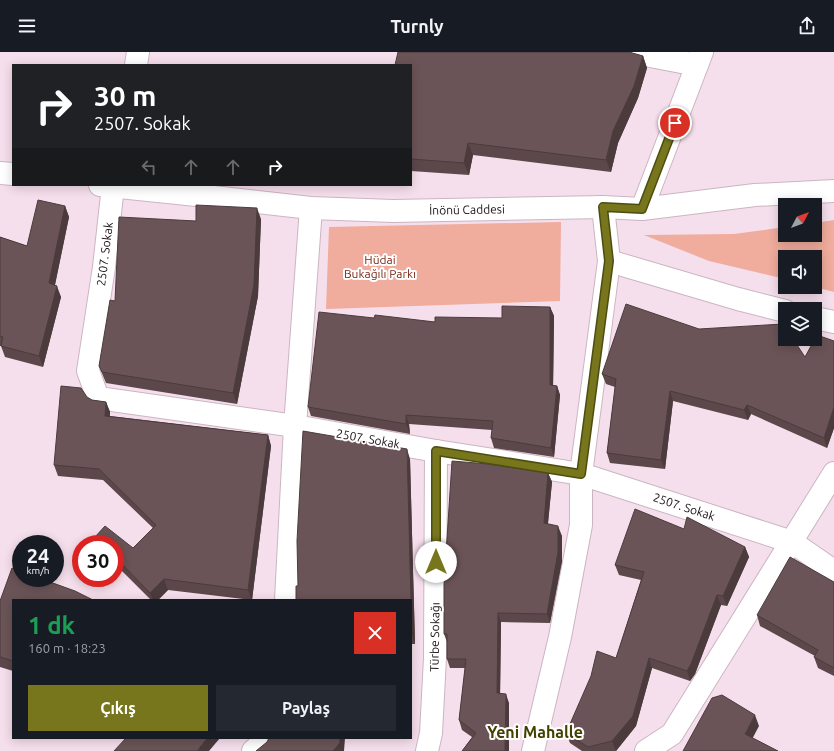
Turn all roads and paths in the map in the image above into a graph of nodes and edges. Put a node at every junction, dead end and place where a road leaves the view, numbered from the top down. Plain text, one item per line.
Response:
1 (138, 52) edge
2 (636, 52) edge
3 (700, 58) edge
4 (136, 64) edge
5 (0, 173) edge
6 (12, 174) edge
7 (107, 186) edge
8 (179, 190) edge
9 (834, 191) edge
10 (603, 207) junction
11 (311, 208) junction
12 (642, 209) junction
13 (609, 261) junction
14 (778, 309) edge
15 (822, 319) edge
16 (834, 322) edge
17 (295, 426) junction
18 (436, 451) junction
19 (834, 473) edge
20 (581, 474) junction
21 (792, 542) junction
22 (834, 571) edge
23 (286, 599) edge
24 (264, 739) edge
25 (253, 751) edge
26 (426, 751) edge
27 (533, 751) edge
28 (646, 751) edge

1 - 4 street
2 - 3 street
3 - 12 street
5 - 6 street
7 - 8 street, İnönü Caddesi
7 - 17 street, 2507. Sokak
8 - 11 street, İnönü Caddesi
9 - 12 street, İnönü Caddesi
10 - 11 street, İnönü Caddesi
10 - 12 street, İnönü Caddesi
10 - 13 street
11 - 17 street
13 - 14 street
13 - 20 street
15 - 16 street
17 - 18 street, 2507. Sokak
17 - 23 street
18 - 20 street, 2507. Sokak
18 - 26 street, Türbe Sokağı
19 - 21 street
20 - 21 street, 2507. Sokak
20 - 27 street
21 - 22 street, 2507. Sokak
21 - 28 street
24 - 25 street

